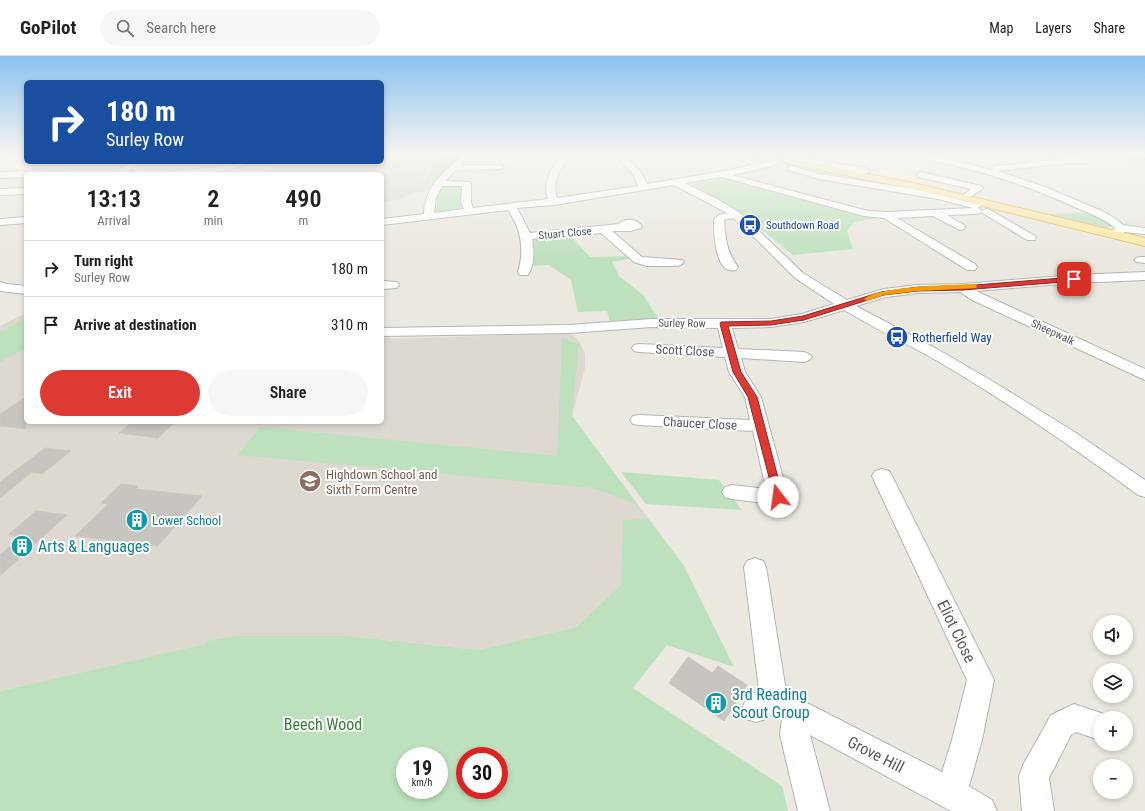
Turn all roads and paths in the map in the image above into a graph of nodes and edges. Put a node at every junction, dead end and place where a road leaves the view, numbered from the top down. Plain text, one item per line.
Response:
1 (435, 190) edge
2 (467, 190) edge
3 (551, 190) edge
4 (631, 190) edge
5 (692, 190) edge
6 (780, 190) edge
7 (905, 190) edge
8 (932, 190) edge
9 (975, 190) edge
10 (1047, 190) edge
11 (24, 191) edge
12 (0, 192) edge
13 (965, 198) junction
14 (554, 202) junction
15 (511, 207) junction
16 (980, 210) junction
17 (470, 212) junction
18 (935, 213) junction
19 (736, 215) junction
20 (886, 215) junction
21 (429, 217) junction
22 (24, 220) edge
23 (0, 222) edge
24 (385, 225) edge
25 (622, 227) dead end
26 (960, 227) dead end
27 (604, 230) junction
28 (1145, 230) edge
29 (1118, 231) junction
30 (526, 236) junction
31 (1031, 238) dead end
32 (1145, 242) edge
33 (965, 254) dead end
34 (954, 255) junction
35 (678, 262) dead end
36 (732, 267) dead end
37 (971, 267) dead end
38 (1034, 276) dead end
39 (1145, 276) edge
40 (517, 277) dead end
41 (24, 281) edge
42 (930, 282) dead end
43 (963, 285) junction
44 (0, 286) edge
45 (24, 290) edge
46 (846, 305) junction
47 (724, 324) junction
48 (384, 332) edge
49 (735, 346) junction
50 (639, 348) dead end
51 (804, 357) dead end
52 (1145, 375) edge
53 (639, 420) dead end
54 (760, 426) junction
55 (882, 476) dead end
56 (1145, 490) edge
57 (732, 492) dead end
58 (755, 567) dead end
59 (797, 713) junction
60 (1093, 724) edge
61 (951, 792) junction
62 (814, 811) edge
63 (980, 811) edge
64 (1038, 811) edge

1 - 21 street
2 - 17 street
3 - 14 street
4 - 14 street
5 - 19 street
6 - 20 street
7 - 16 street
8 - 13 main road
9 - 13 street
10 - 29 street
11 - 12 street
13 - 29 main road
14 - 15 street
15 - 17 street
15 - 30 street, Stuart Close
16 - 18 street
16 - 31 street
17 - 21 street
18 - 20 street
18 - 26 street
19 - 36 street
19 - 46 street
20 - 34 street
21 - 24 street
22 - 23 street
25 - 27 street, Stuart Close
27 - 30 street, Stuart Close
27 - 35 street, Stuart Close
28 - 29 street
29 - 32 main road
30 - 40 street, Stuart Close
33 - 34 street
34 - 37 street
38 - 43 street
39 - 43 street, Surley Row
41 - 44 street
42 - 43 street
43 - 46 street, Surley Row
43 - 52 street, Sheepwalk
44 - 45 street
46 - 47 street, Surley Row
46 - 56 street
47 - 48 street, Surley Row
47 - 49 street, Scott Close
49 - 50 street, Scott Close
49 - 51 street, Scott Close
49 - 54 street, Scott Close
53 - 54 street, Chaucer Close
54 - 57 street, Scott Close
55 - 61 street, Eliot Close
58 - 59 street, Grove Hill
59 - 61 street, Grove Hill
59 - 62 street
60 - 64 street
61 - 63 street, Grove Hill

